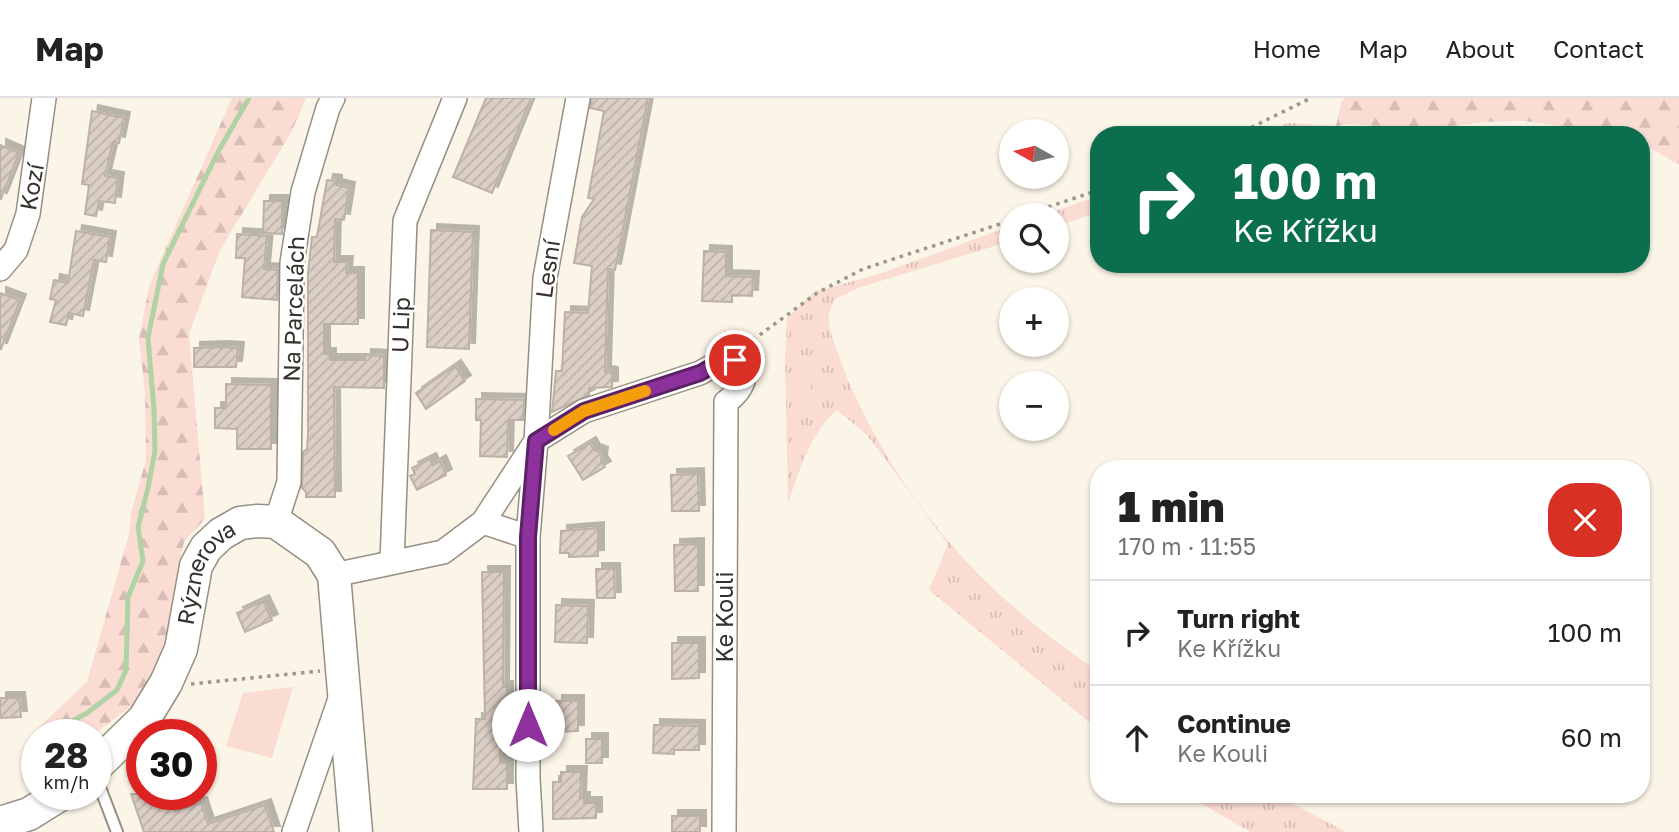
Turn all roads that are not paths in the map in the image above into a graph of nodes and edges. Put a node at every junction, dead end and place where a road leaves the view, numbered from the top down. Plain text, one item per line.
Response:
1 (44, 98) edge
2 (333, 98) edge
3 (455, 98) edge
4 (578, 98) edge
5 (0, 269) edge
6 (700, 373) junction
7 (726, 401) junction
8 (536, 441) junction
9 (483, 522) junction
10 (276, 523) junction
11 (528, 537) junction
12 (392, 562) junction
13 (334, 575) junction
14 (343, 679) junction
15 (112, 750) edge
16 (39, 810) edge
17 (109, 810) edge
18 (21, 823) edge
19 (117, 832) edge
20 (294, 832) edge
21 (356, 832) edge
22 (531, 832) edge
23 (724, 832) edge

1 - 5 street, Kozí
2 - 10 street, Na Parcelách
3 - 12 street, U Lip
4 - 8 street, Lesní
6 - 7 street
6 - 7 street
6 - 8 street
7 - 23 street, Ke Kouli
8 - 9 street
8 - 11 street, Lesní
9 - 11 street
9 - 12 street
10 - 13 street, Rýznerova
10 - 15 street, Rýznerova
11 - 22 street, Lesní
12 - 13 street
13 - 14 street
14 - 20 street
14 - 21 street
16 - 18 street
17 - 19 lane

